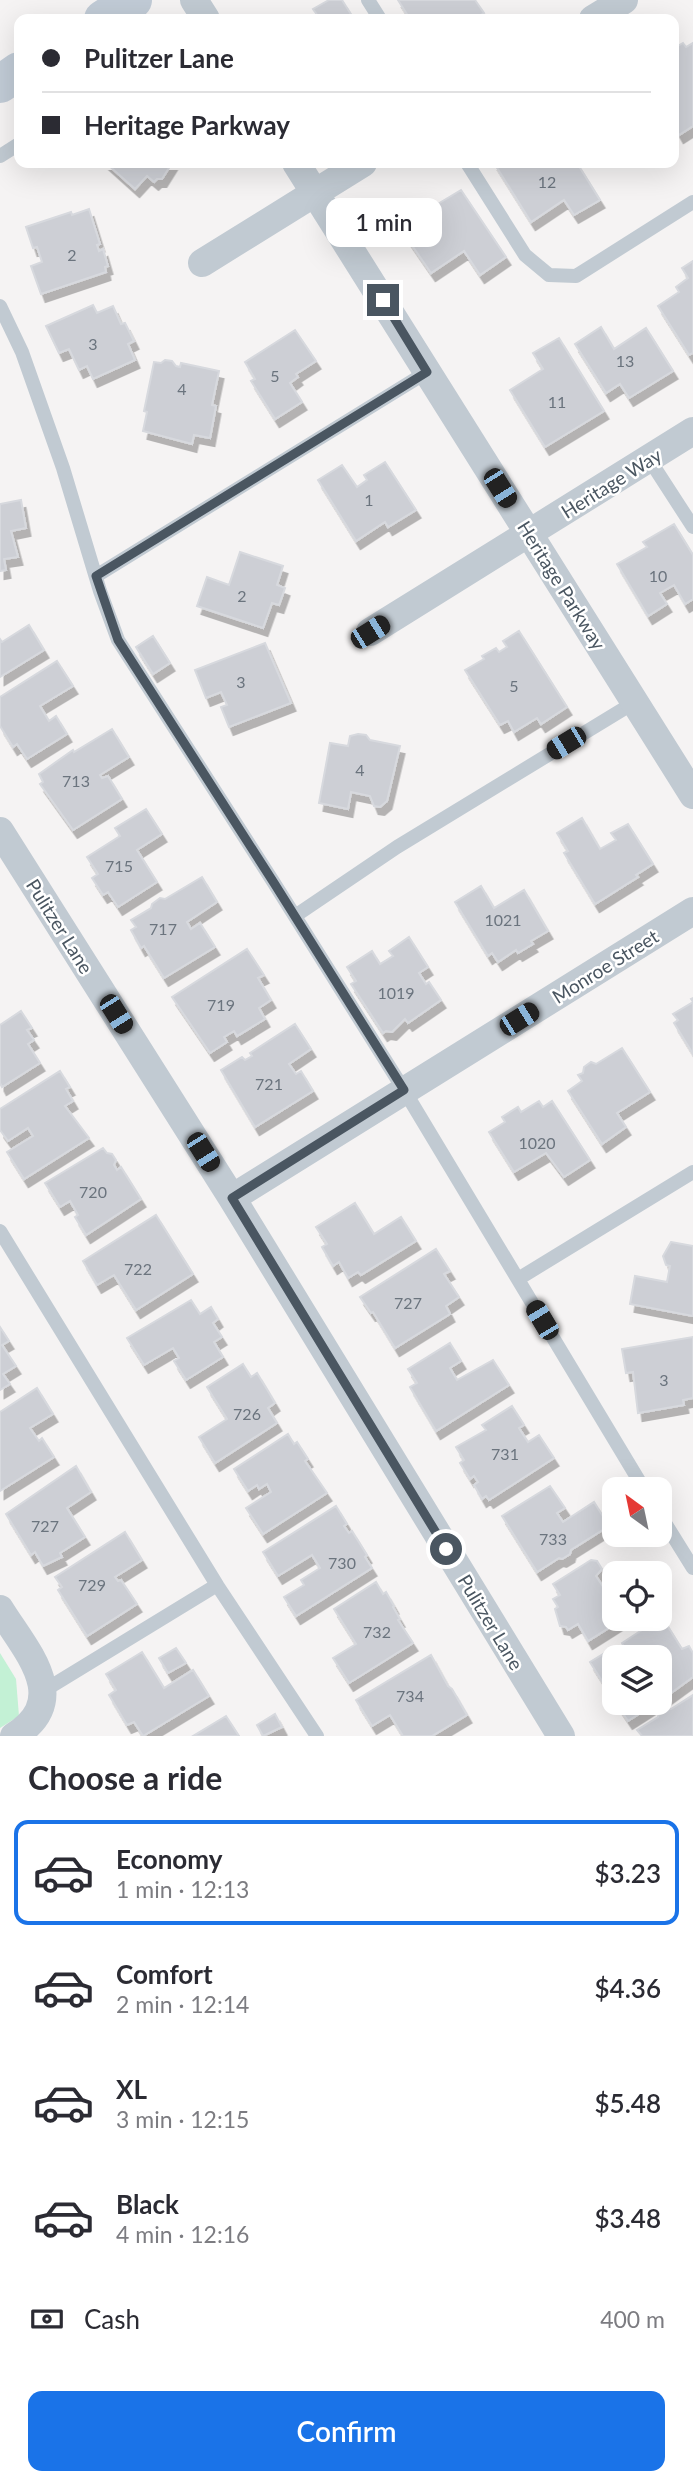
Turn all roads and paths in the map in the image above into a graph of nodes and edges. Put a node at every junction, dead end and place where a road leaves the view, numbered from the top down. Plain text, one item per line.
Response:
1 (133, 0) edge
2 (624, 0) edge
3 (111, 14) edge
4 (601, 14) edge
5 (299, 168) edge
6 (355, 168) edge
7 (470, 168) edge
8 (315, 193) junction
9 (693, 202) edge
10 (202, 263) dead end
11 (0, 306) edge
12 (427, 372) junction
13 (693, 431) edge
14 (649, 458) junction
15 (693, 527) edge
16 (529, 534) junction
17 (96, 576) junction
18 (370, 632) dead end
19 (635, 702) junction
20 (693, 794) edge
21 (0, 831) edge
22 (693, 911) edge
23 (295, 916) junction
24 (404, 1090) junction
25 (693, 1172) edge
26 (232, 1198) junction
27 (0, 1231) edge
28 (518, 1279) junction
29 (637, 1477) edge
30 (672, 1534) edge
31 (693, 1568) edge
32 (217, 1585) junction
33 (0, 1609) edge
34 (45, 1690) junction
35 (23, 1734) edge
36 (317, 1736) edge
37 (561, 1736) edge

1 - 3 street
2 - 4 street
5 - 8 street, Heritage Parkway
6 - 8 street
7 - 9 lane
8 - 10 street
8 - 12 street, Heritage Parkway
11 - 17 lane
12 - 16 street, Heritage Parkway
12 - 17 lane
13 - 14 street, Heritage Way
14 - 15 lane
14 - 16 street, Heritage Way
16 - 18 street, Heritage Way
16 - 19 street, Heritage Parkway
17 - 23 lane
19 - 20 street, Heritage Parkway
19 - 23 lane
21 - 26 street, Pulitzer Lane
22 - 24 street, Monroe Street
23 - 24 lane
24 - 26 street, Monroe Street
24 - 28 lane
25 - 28 lane
26 - 37 street, Pulitzer Lane
27 - 32 lane
28 - 29 lane
30 - 31 lane
32 - 34 lane
32 - 36 lane
33 - 34 street
34 - 35 street

